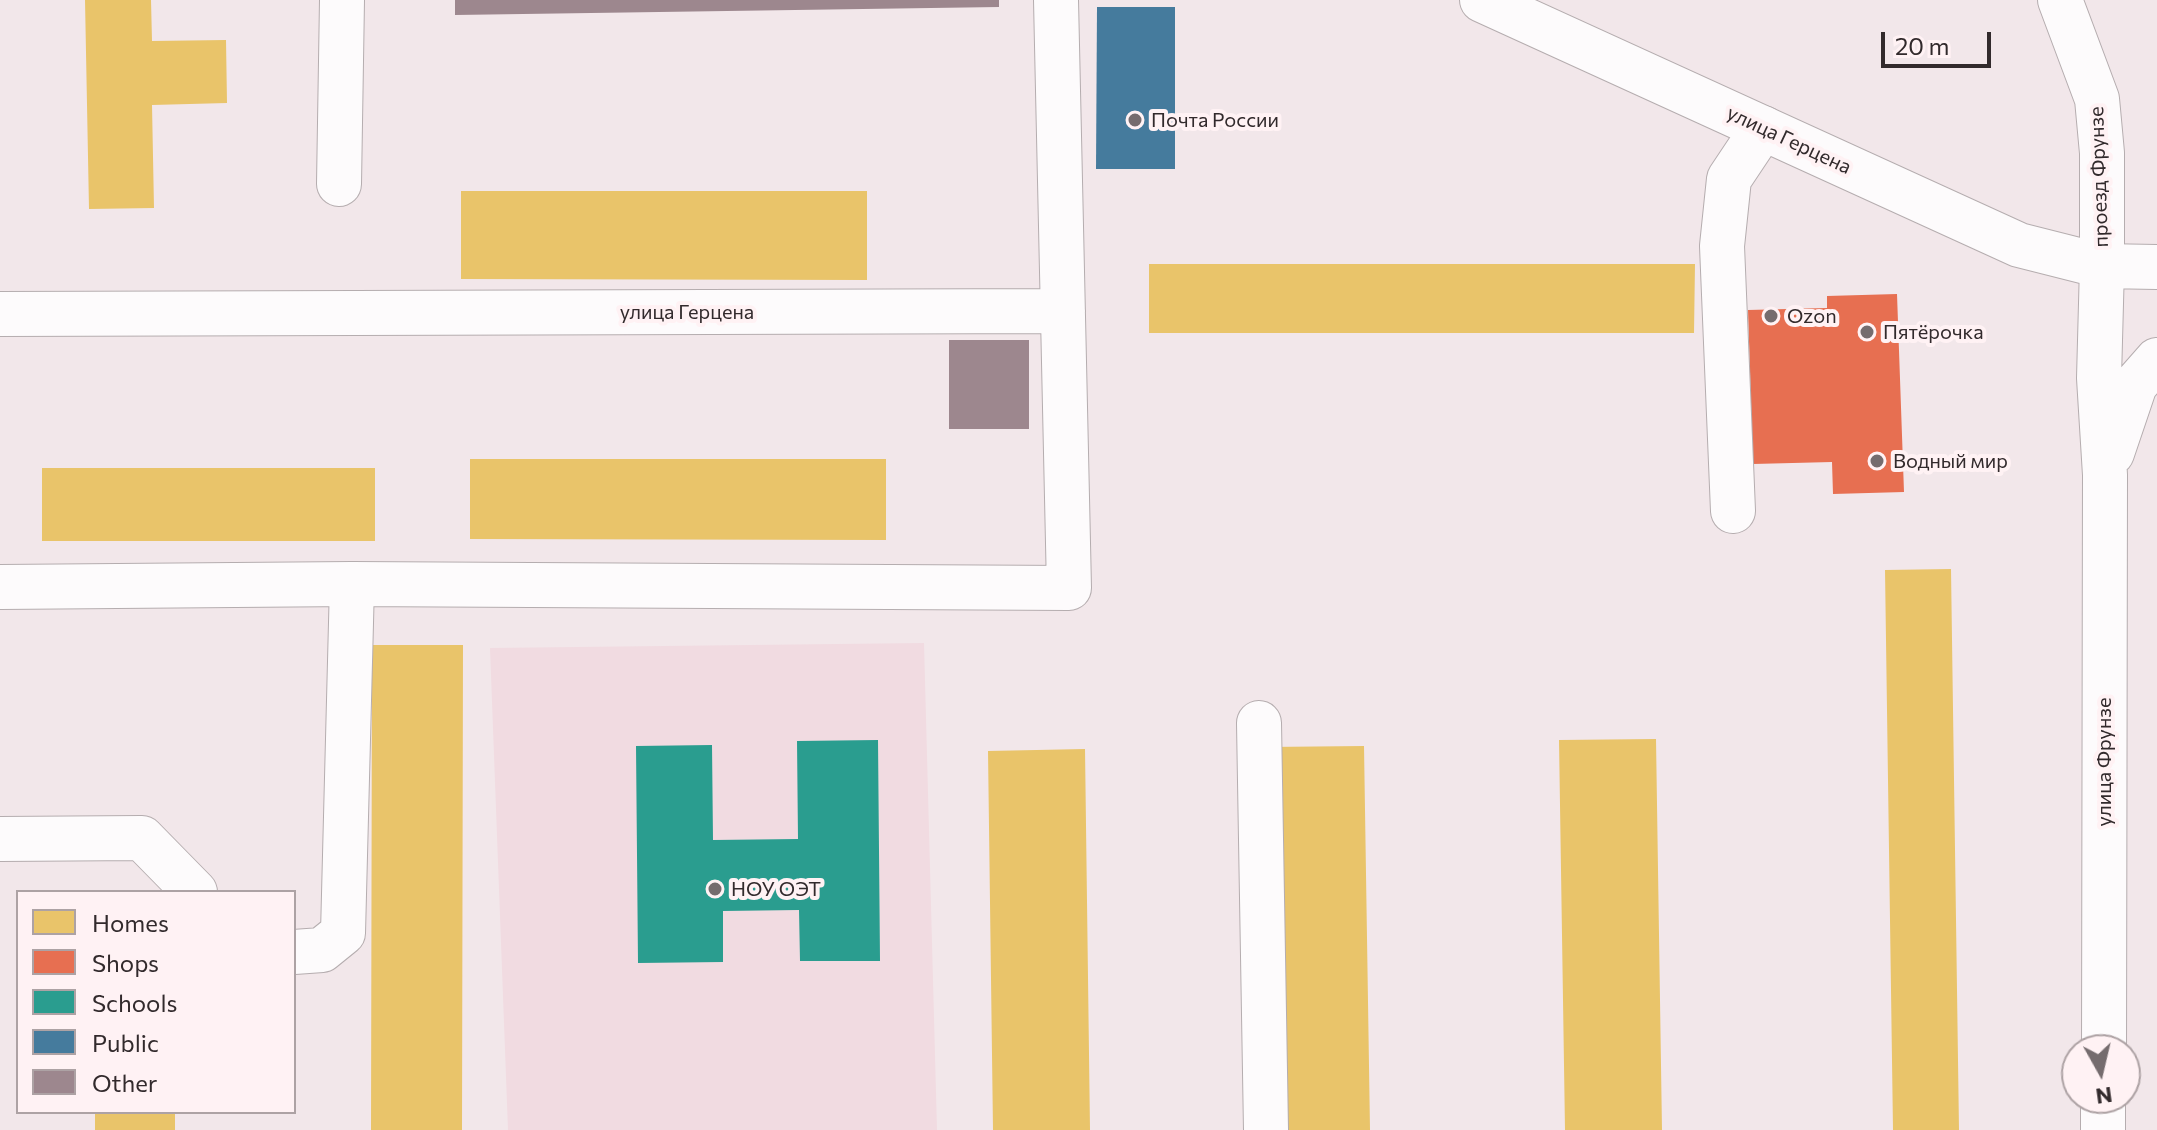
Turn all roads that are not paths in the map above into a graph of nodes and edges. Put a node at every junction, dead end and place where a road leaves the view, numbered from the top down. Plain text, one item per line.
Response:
1 (342, 0) edge
2 (1056, 0) edge
3 (1482, 0) edge
4 (2060, 0) edge
5 (1763, 128) junction
6 (339, 184) dead end
7 (2102, 266) junction
8 (2157, 267) edge
9 (1063, 311) junction
10 (0, 314) edge
11 (2157, 360) edge
12 (2105, 475) junction
13 (1733, 511) dead end
14 (352, 584) junction
15 (0, 587) edge
16 (1259, 723) dead end
17 (0, 839) edge
18 (193, 890) edge
19 (296, 952) edge
20 (2104, 1034) edge
21 (1266, 1130) edge

1 - 6 main road
2 - 9 main road
3 - 5 main road, улица Герцена
4 - 7 main road, проезд Фрунзе
5 - 7 main road, улица Герцена
5 - 13 main road
7 - 8 main road, улица Герцена
7 - 12 main road, улица Фрунзе
9 - 10 main road, улица Герцена
9 - 14 main road
11 - 12 main road, улица Фрунзе
12 - 20 main road, улица Фрунзе
14 - 15 main road
14 - 19 main road
16 - 21 main road
17 - 18 main road

